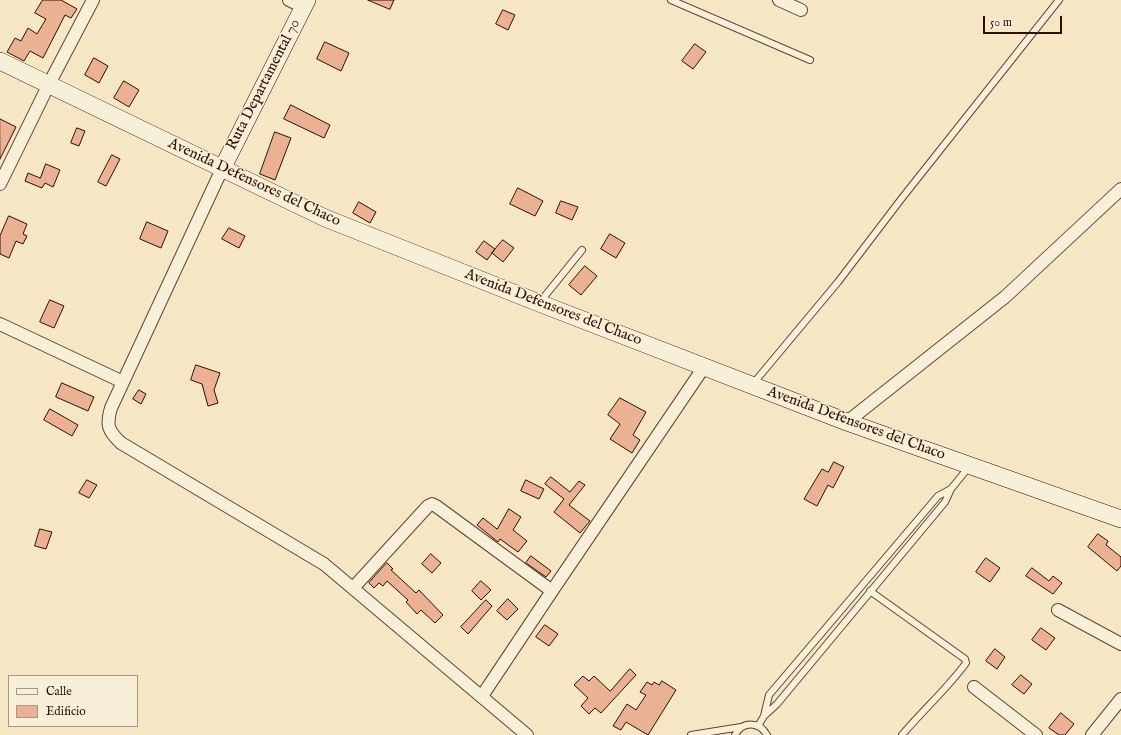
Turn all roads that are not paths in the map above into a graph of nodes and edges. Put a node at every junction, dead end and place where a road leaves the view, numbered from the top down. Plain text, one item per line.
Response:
1 (94, 0) edge
2 (671, 0) edge
3 (779, 0) edge
4 (1059, 0) edge
5 (299, 2) edge
6 (801, 10) dead end
7 (810, 60) dead end
8 (0, 61) edge
9 (49, 84) junction
10 (222, 169) junction
11 (0, 184) edge
12 (1121, 189) edge
13 (582, 250) dead end
14 (539, 303) junction
15 (0, 324) edge
16 (704, 367) junction
17 (123, 382) junction
18 (751, 385) junction
19 (848, 422) junction
20 (970, 466) junction
21 (950, 489) junction
22 (1121, 519) edge
23 (354, 587) junction
24 (552, 591) junction
25 (870, 591) junction
26 (1058, 610) dead end
27 (1121, 644) edge
28 (974, 687) dead end
29 (482, 696) junction
30 (1121, 699) edge
31 (764, 716) junction
32 (758, 726) junction
33 (741, 727) junction
34 (527, 735) edge
35 (691, 735) edge
36 (735, 735) edge
37 (766, 735) edge
38 (902, 735) edge
39 (1036, 735) edge
40 (1092, 735) edge

1 - 9 street
2 - 7 lane
3 - 6 street
4 - 18 lane
5 - 10 main road, Ruta Departamental 70
8 - 9 main road, Avenida Defensores del Chaco
9 - 10 main road, Avenida Defensores del Chaco
9 - 11 street
10 - 14 main road, Avenida Defensores del Chaco
10 - 17 street
12 - 19 street
13 - 14 lane
14 - 16 main road, Avenida Defensores del Chaco
15 - 17 street
16 - 18 main road, Avenida Defensores del Chaco
16 - 24 street
17 - 23 street
18 - 19 main road, Avenida Defensores del Chaco
19 - 20 main road, Avenida Defensores del Chaco
20 - 21 lane
20 - 22 main road, Avenida Defensores del Chaco
21 - 25 lane
21 - 31 lane
23 - 24 street
23 - 29 street
24 - 29 street
25 - 31 lane
25 - 38 lane
26 - 27 street
28 - 39 street
29 - 34 street
30 - 40 street
31 - 32 lane
32 - 33 lane
32 - 37 lane
33 - 35 lane
33 - 36 lane

